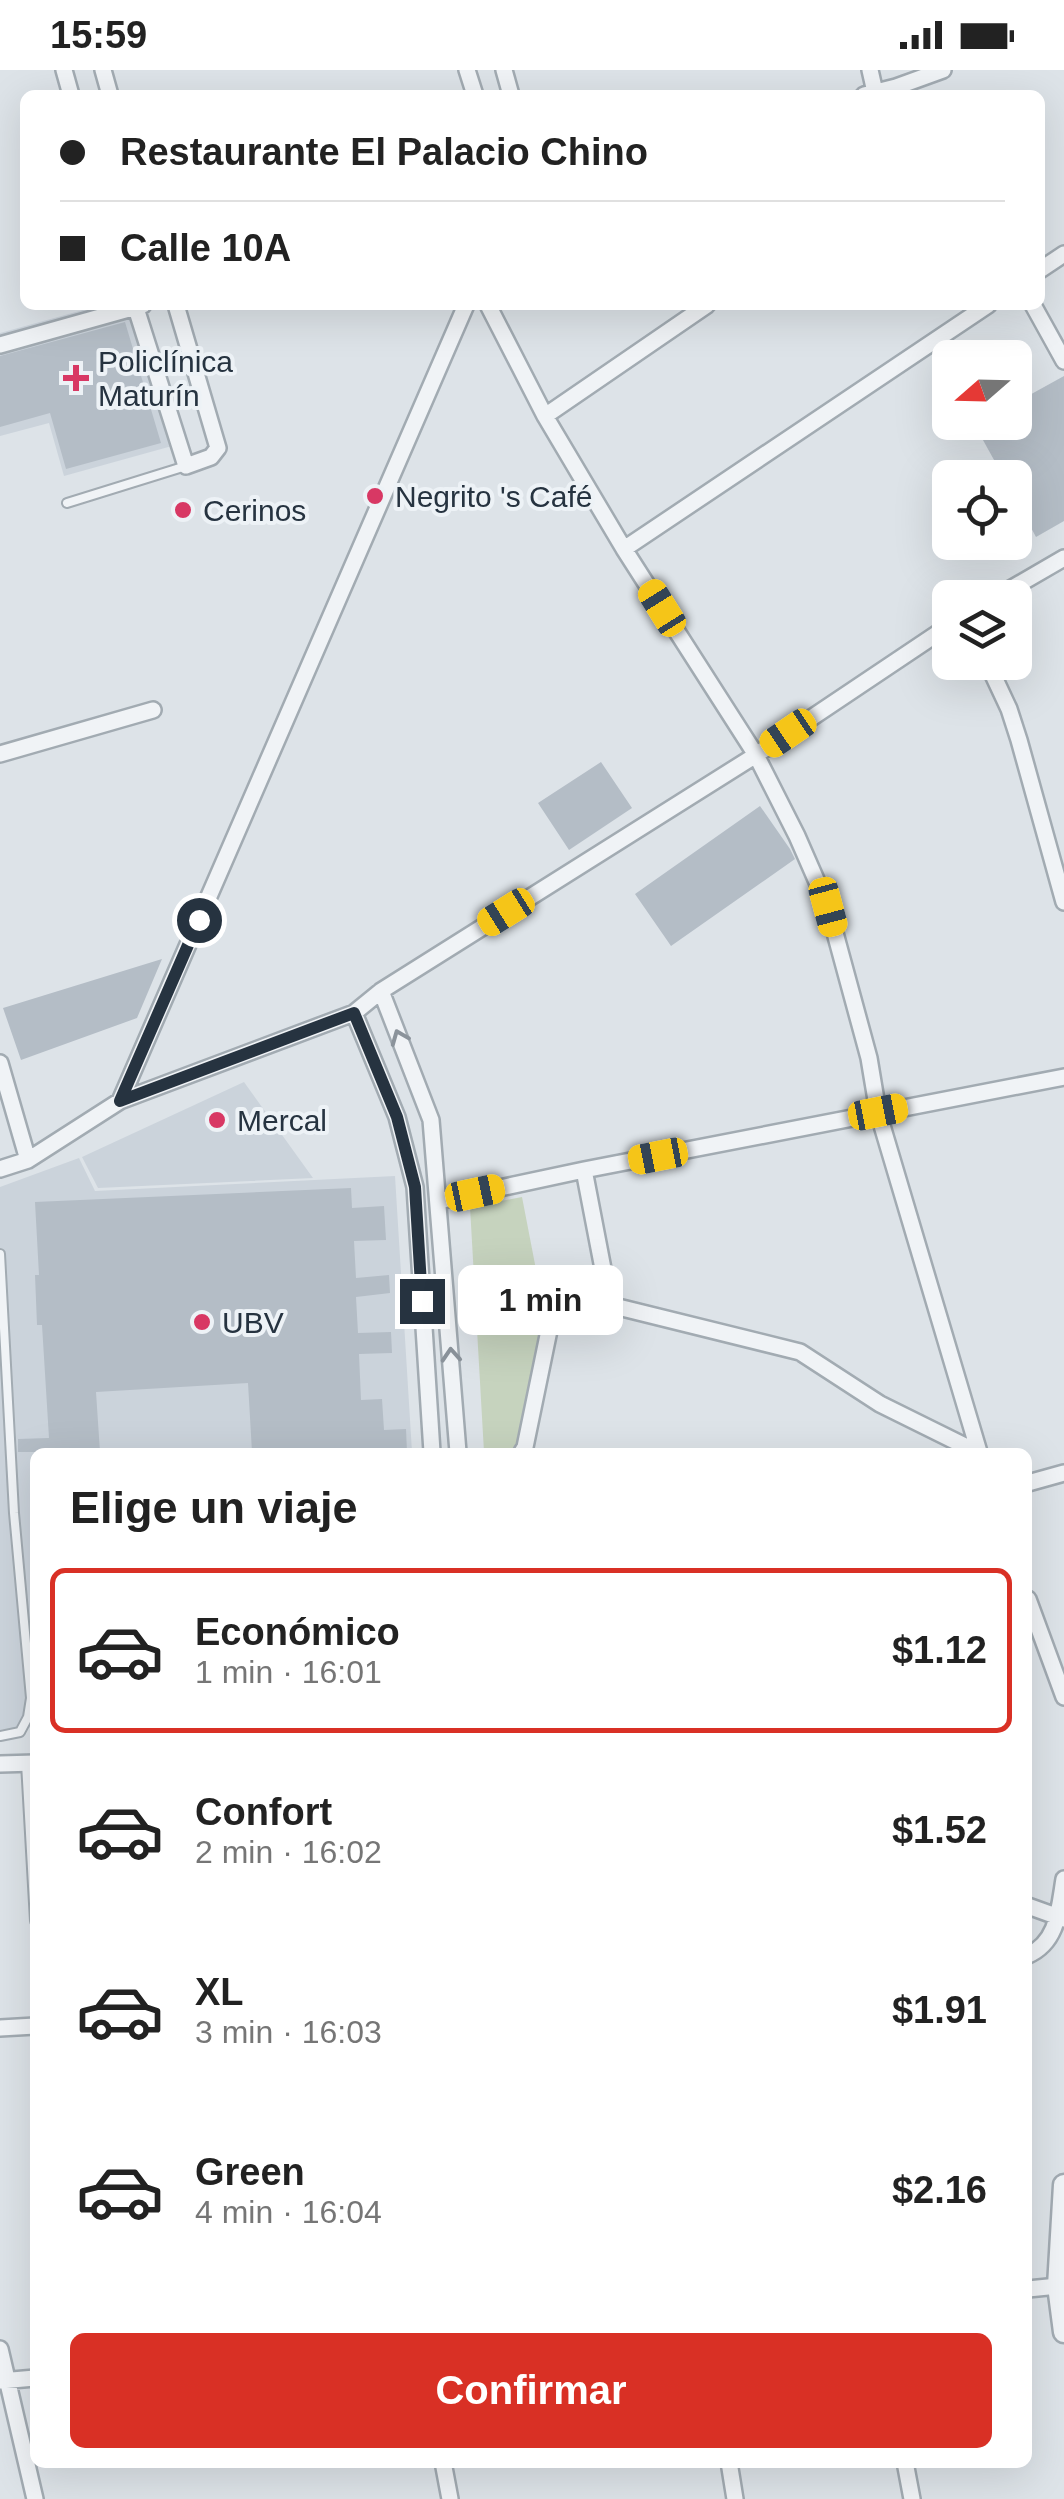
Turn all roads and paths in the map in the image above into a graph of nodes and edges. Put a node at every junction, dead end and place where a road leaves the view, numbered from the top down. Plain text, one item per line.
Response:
1 (943, 70) edge
2 (924, 74) edge
3 (900, 90) edge
4 (124, 310) edge
5 (139, 310) edge
6 (177, 310) edge
7 (464, 310) edge
8 (491, 310) edge
9 (981, 310) edge
10 (1036, 310) edge
11 (683, 311) edge
12 (0, 345) edge
13 (1064, 360) edge
14 (546, 416) junction
15 (186, 466) junction
16 (67, 504) dead end
17 (624, 549) junction
18 (1064, 558) edge
19 (1026, 580) edge
20 (932, 636) edge
21 (996, 680) edge
22 (153, 710) dead end
23 (0, 754) edge
24 (756, 755) junction
25 (1064, 902) edge
26 (381, 991) junction
27 (354, 1013) junction
28 (0, 1063) edge
29 (1064, 1076) edge
30 (120, 1101) junction
31 (878, 1112) junction
32 (28, 1160) junction
33 (1, 1164) edge
34 (584, 1170) junction
35 (439, 1201) junction
36 (0, 1254) edge
37 (610, 1305) junction
38 (432, 1448) edge
39 (458, 1448) edge
40 (524, 1448) edge
41 (970, 1448) edge
42 (977, 1448) edge
43 (1064, 1473) edge
44 (1032, 1481) edge
45 (14, 1514) junction
46 (0, 1515) edge
47 (1032, 1610) edge
48 (1064, 1696) edge
49 (0, 1736) edge
50 (30, 1763) edge
51 (0, 1764) edge
52 (1064, 1879) edge
53 (1032, 1907) edge
54 (1061, 1918) edge
55 (1032, 1953) edge
56 (30, 2026) edge
57 (0, 2028) edge
58 (1064, 2186) edge
59 (1058, 2286) junction
60 (1032, 2289) edge
61 (1064, 2332) edge
62 (0, 2348) edge
63 (30, 2378) edge
64 (4, 2380) edge
65 (444, 2468) edge
66 (730, 2468) edge
67 (906, 2468) edge
68 (35, 2499) edge
69 (450, 2499) edge
70 (735, 2499) edge
71 (912, 2499) edge

1 - 2 street
2 - 3 street
4 - 12 street
5 - 15 street
6 - 15 street
7 - 30 street
8 - 14 street
9 - 17 street
10 - 13 street
11 - 14 street
14 - 17 street
15 - 16 lane
17 - 24 street
18 - 19 street
20 - 24 street
21 - 25 street
22 - 23 street
24 - 26 street
24 - 31 street
26 - 27 street
35 -> 26 street
27 - 30 street
27 - 38 street
28 - 32 street
29 - 31 street
30 - 32 street
31 - 34 street
31 - 42 street
32 - 33 street
34 - 35 street
34 - 37 street
39 -> 35 street
36 - 45 lane
37 - 40 street
37 - 41 street
43 - 44 street
45 - 46 lane
45 - 49 lane
47 - 48 street
50 - 51 street
52 - 54 street
53 - 54 street
54 - 55 street
56 - 57 street
58 - 59 street
59 - 60 street
59 - 61 street
62 - 64 street
63 - 64 street
64 - 68 street
65 - 69 street
66 - 70 street
67 - 71 street

